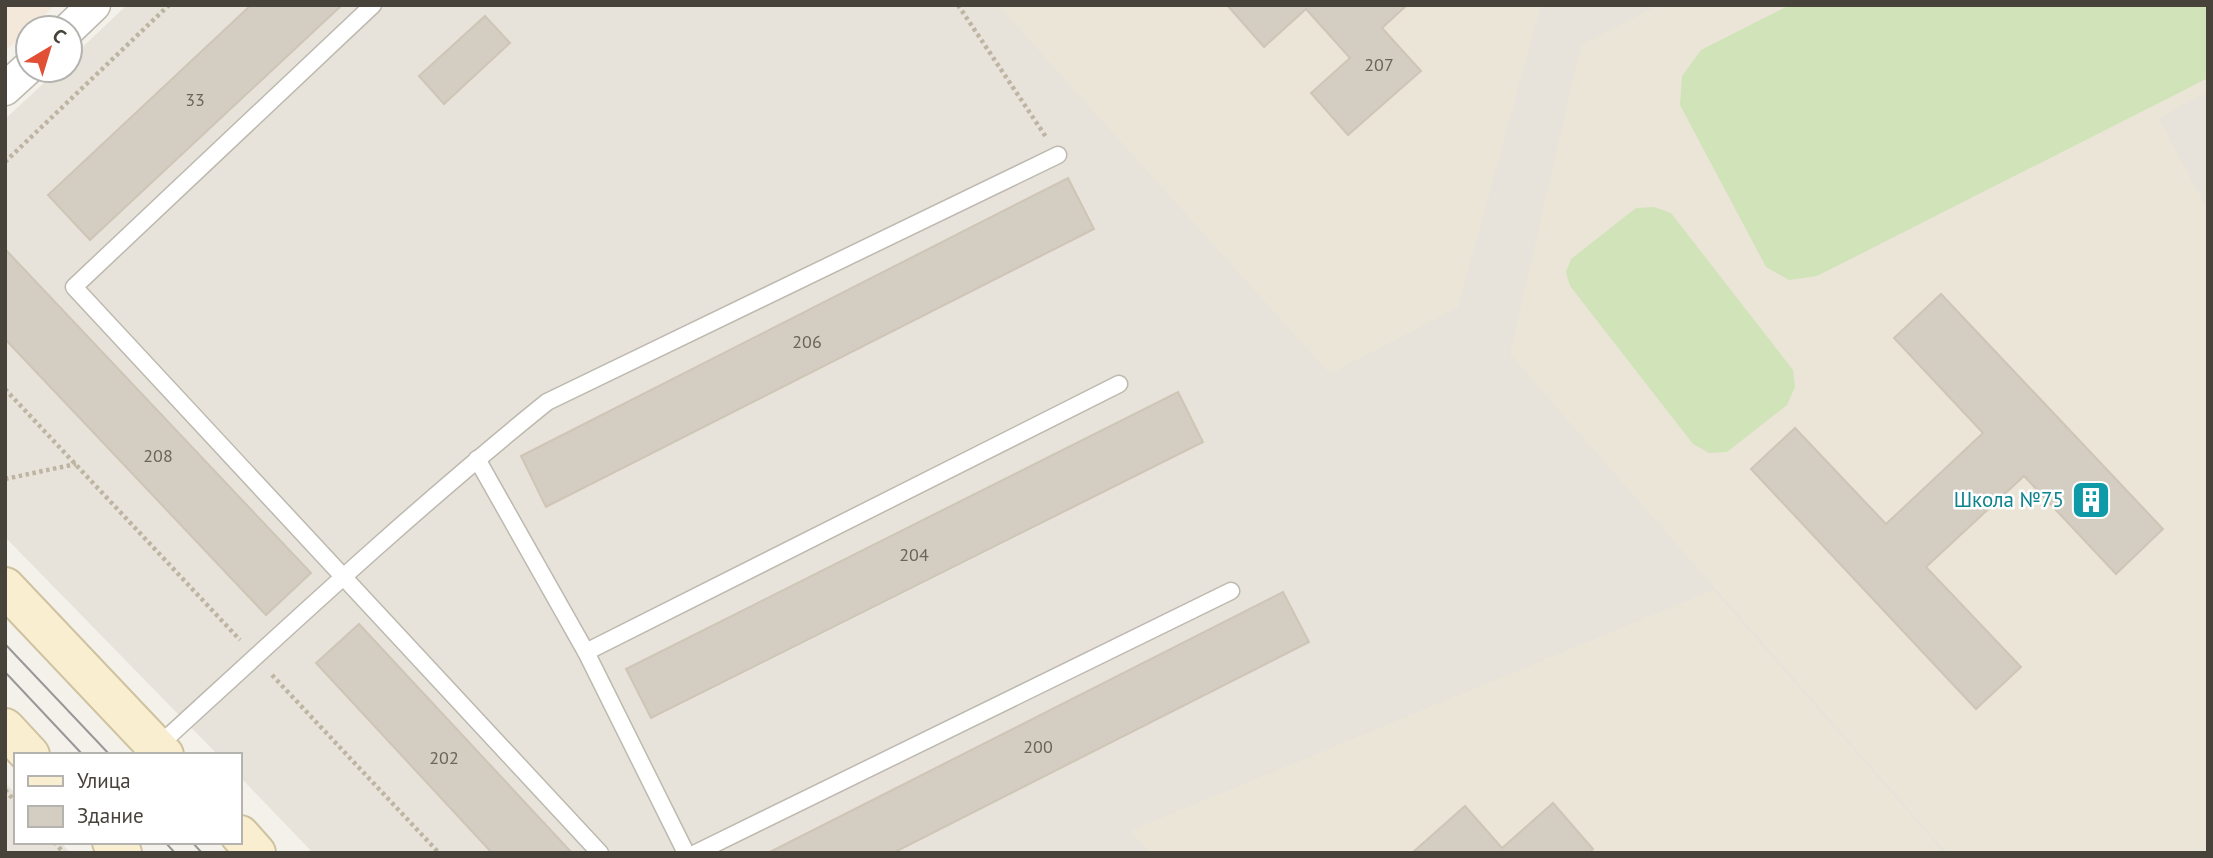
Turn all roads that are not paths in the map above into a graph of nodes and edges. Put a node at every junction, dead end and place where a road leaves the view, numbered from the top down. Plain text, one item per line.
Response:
1 (373, 5) edge
2 (1058, 155) road end
3 (1119, 384) dead end
4 (477, 459) junction
5 (343, 577) junction
6 (5, 587) edge
7 (1231, 591) dead end
8 (586, 652) junction
9 (5, 728) edge
10 (160, 751) edge
11 (28, 753) edge
12 (242, 837) edge
13 (256, 853) edge
14 (600, 853) edge
15 (686, 853) edge
16 (696, 853) edge

1 - 5 lane
2 - 4 lane
3 - 8 lane
4 - 5 lane
4 - 8 lane
5 - 10 lane
5 - 14 lane
6 - 10 main road
7 - 16 lane
8 - 15 lane
9 - 11 main road
12 - 13 main road

